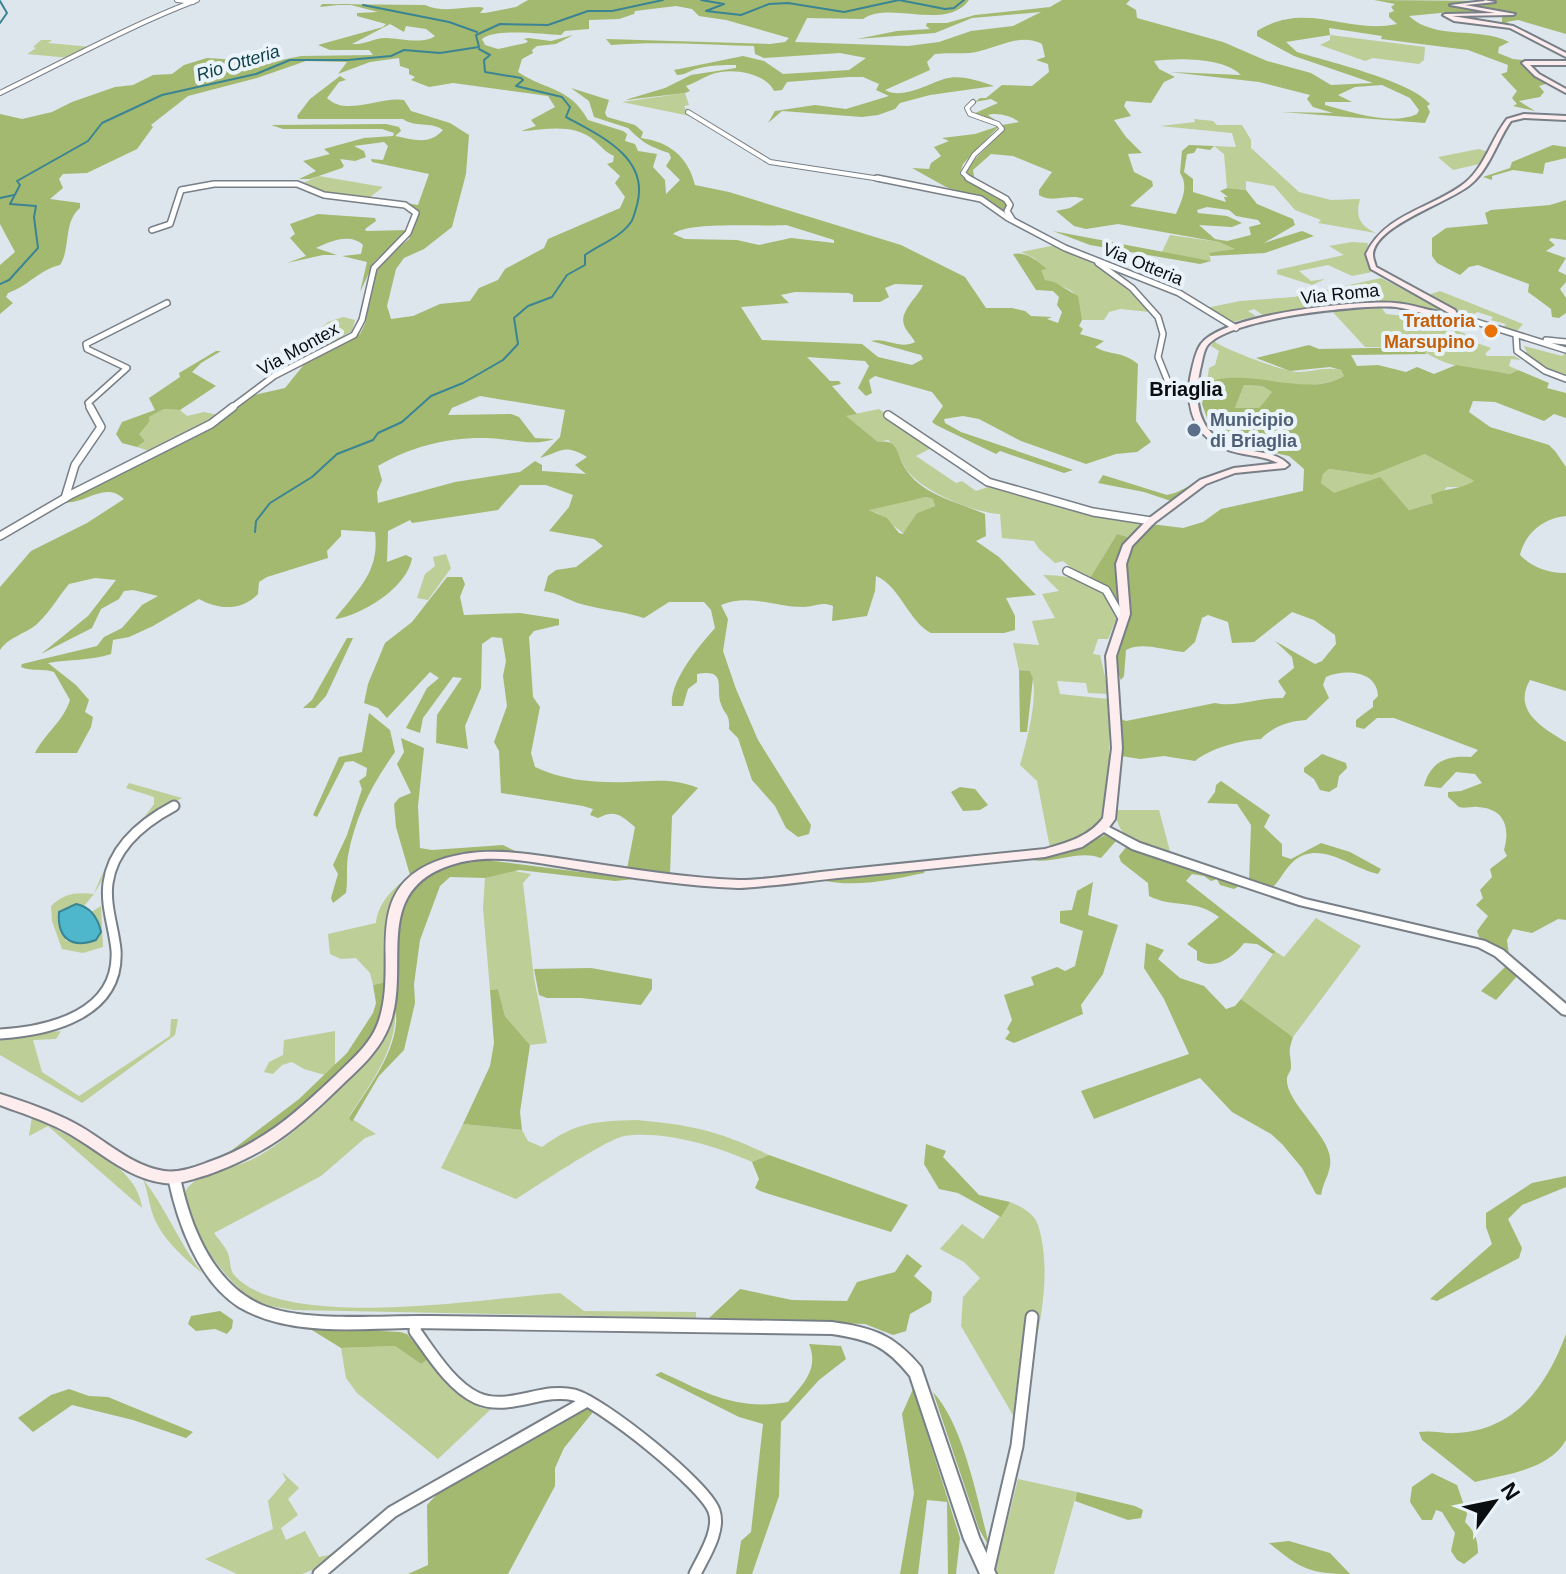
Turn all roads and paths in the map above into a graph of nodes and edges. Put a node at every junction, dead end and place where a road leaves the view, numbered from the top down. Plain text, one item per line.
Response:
1 (177, 0) edge
2 (1457, 0) edge
3 (1477, 0) edge
4 (1486, 0) edge
5 (196, 1) edge
6 (1566, 55) edge
7 (1566, 63) edge
8 (1566, 91) edge
9 (0, 93) edge
10 (973, 102) dead end
11 (688, 112) dead end
12 (1566, 118) edge
13 (1016, 222) junction
14 (152, 230) dead end
15 (1090, 258) junction
16 (167, 303) dead end
17 (1454, 315) junction
18 (1236, 328) junction
19 (1516, 335) junction
20 (1542, 340) junction
21 (1566, 342) edge
22 (1566, 350) edge
23 (1566, 379) edge
24 (1194, 388) junction
25 (888, 415) dead end
26 (65, 498) junction
27 (1151, 521) junction
28 (0, 536) edge
29 (1067, 571) dead end
30 (1123, 620) junction
31 (174, 806) dead end
32 (1103, 827) junction
33 (1566, 1011) edge
34 (0, 1034) edge
35 (0, 1099) edge
36 (174, 1177) junction
37 (1032, 1317) dead end
38 (416, 1322) junction
39 (587, 1401) junction
40 (319, 1574) edge
41 (695, 1574) edge
42 (987, 1574) edge

1 - 5 street
2 - 3 main road
4 - 6 main road
5 - 9 street
7 - 8 main road
10 - 13 street
11 - 13 street
12 - 17 main road
13 - 15 street
14 - 26 street, Via Montex
15 - 18 street, Via Otteria
15 - 24 street, Via Otteria
16 - 26 street
17 - 18 main road, Via Roma
17 - 19 street, Via Roma
18 - 24 main road, Via Roma
19 - 20 street, Via Roma
19 - 23 street
20 - 21 street
20 - 22 street, Via Roma
24 - 27 main road
25 - 27 street
26 - 28 street, Via Montex
27 - 30 main road
29 - 30 street
30 - 32 main road
31 - 34 street
32 - 33 street
32 - 36 main road
35 - 36 main road
36 - 38 street
37 - 42 street
38 - 39 street
38 - 42 street
39 - 40 street
39 - 41 street

